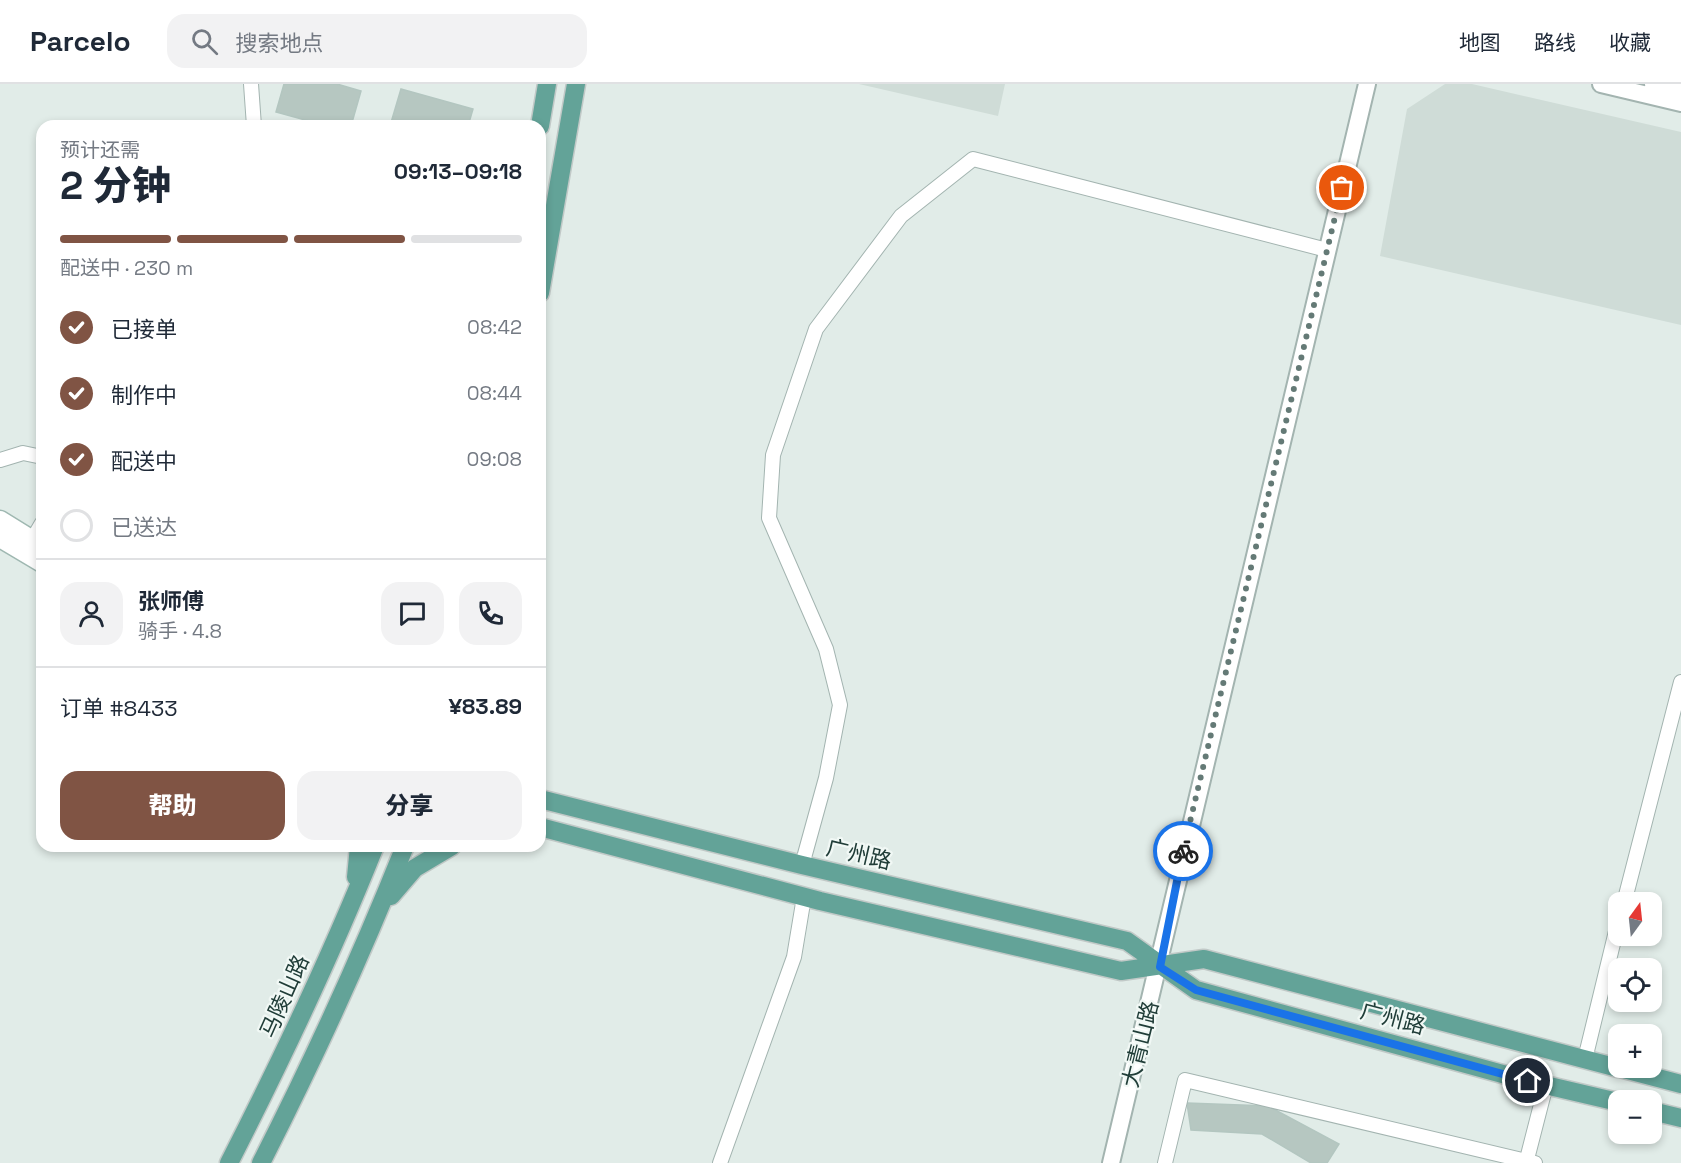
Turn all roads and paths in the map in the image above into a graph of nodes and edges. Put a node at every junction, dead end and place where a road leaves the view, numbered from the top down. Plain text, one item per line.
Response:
1 (251, 84) edge
2 (547, 84) edge
3 (576, 84) edge
4 (1367, 84) edge
5 (1601, 84) edge
6 (1653, 84) edge
7 (1681, 91) edge
8 (1681, 103) edge
9 (254, 120) edge
10 (541, 120) edge
11 (1328, 250) junction
12 (546, 258) edge
13 (36, 456) edge
14 (0, 460) edge
15 (0, 520) edge
16 (0, 538) edge
17 (36, 542) edge
18 (36, 559) edge
19 (1681, 682) edge
20 (546, 796) edge
21 (546, 801) edge
22 (559, 804) junction
23 (546, 831) edge
24 (358, 852) edge
25 (373, 852) edge
26 (403, 852) edge
27 (442, 852) edge
28 (802, 865) junction
29 (1627, 892) edge
30 (804, 897) junction
31 (353, 900) junction
32 (381, 906) junction
33 (1612, 946) edge
34 (1160, 967) junction
35 (1585, 1059) junction
36 (1608, 1065) edge
37 (1658, 1078) edge
38 (1681, 1084) edge
39 (1546, 1085) junction
40 (1608, 1100) edge
41 (1662, 1113) edge
42 (1681, 1118) edge
43 (1529, 1162) edge
44 (229, 1163) edge
45 (261, 1163) edge
46 (720, 1163) edge
47 (1111, 1163) edge
48 (1165, 1163) edge

1 - 9 street
2 - 10 main road
3 - 12 main road
4 - 11 street, 大青山路
5 - 8 street
6 - 7 street
11 - 28 street
11 - 34 street, 大青山路
13 - 14 street
15 - 17 main road
16 - 18 main road
19 - 29 street
20 - 22 main road
21 - 22 main road, 广州路
22 - 28 main road, 广州路
23 - 30 main road, 广州路
24 - 31 main road
25 - 31 main road, 马陵山路
26 - 32 main road
27 - 32 main road
28 - 34 main road, 广州路
30 - 34 main road, 广州路
30 - 46 street
31 - 44 main road, 马陵山路
32 - 45 main road
33 - 35 street
34 - 35 main road, 广州路
34 - 39 main road, 广州路
34 - 47 street, 大青山路
35 - 36 main road, 广州路
37 - 38 main road, 广州路
39 - 40 main road, 广州路
39 - 43 street
41 - 42 main road
43 - 48 street

